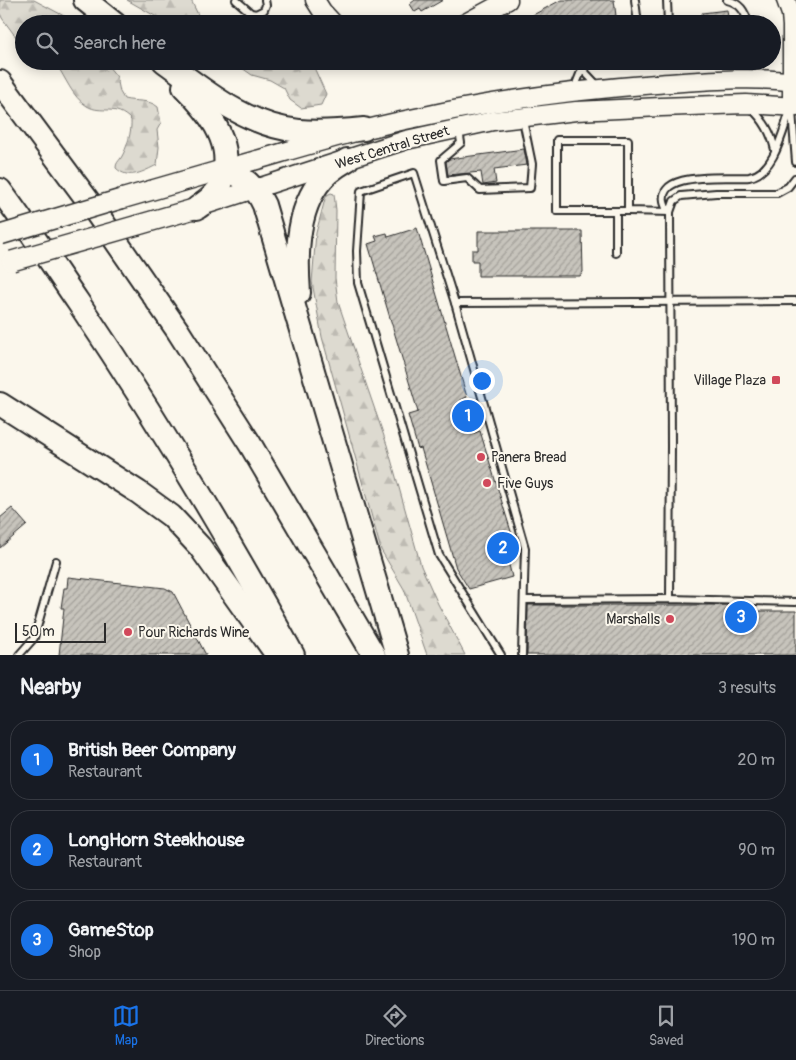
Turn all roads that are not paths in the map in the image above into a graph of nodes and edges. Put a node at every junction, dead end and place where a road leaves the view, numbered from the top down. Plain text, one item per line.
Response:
1 (85, 0) edge
2 (236, 0) edge
3 (265, 0) edge
4 (315, 0) edge
5 (508, 0) edge
6 (635, 0) edge
7 (667, 0) edge
8 (727, 0) edge
9 (786, 0) edge
10 (104, 15) edge
11 (326, 15) edge
12 (480, 15) edge
13 (637, 15) edge
14 (668, 15) edge
15 (745, 15) edge
16 (167, 70) edge
17 (177, 70) edge
18 (580, 70) edge
19 (585, 70) edge
20 (0, 82) edge
21 (794, 82) edge
22 (600, 89) junction
23 (573, 92) junction
24 (746, 104) junction
25 (794, 107) edge
26 (522, 116) junction
27 (459, 127) junction
28 (364, 129) junction
29 (775, 152) junction
30 (347, 160) junction
31 (796, 162) edge
32 (225, 169) junction
33 (796, 172) edge
34 (796, 178) edge
35 (255, 189) junction
36 (0, 190) edge
37 (196, 208) junction
38 (616, 211) junction
39 (628, 211) junction
40 (670, 212) junction
41 (0, 235) edge
42 (616, 253) dead end
43 (6, 263) edge
44 (670, 301) junction
45 (796, 301) edge
46 (455, 303) junction
47 (306, 344) junction
48 (0, 404) edge
49 (56, 561) dead end
50 (670, 599) junction
51 (524, 600) junction
52 (796, 602) edge
53 (20, 655) edge
54 (277, 655) edge
55 (293, 655) edge
56 (374, 655) edge
57 (397, 655) edge
58 (501, 655) edge
59 (522, 655) edge

1 - 10 highway
2 - 3 lane
4 - 11 main road
5 - 12 main road
6 - 13 lane
7 - 14 lane
8 - 15 lane
9 - 21 main road
16 - 32 highway
17 - 28 highway
18 - 23 lane
19 - 22 lane
20 - 56 highway
21 - 22 main road, West Central Street
21 - 25 main road
22 - 23 main road, West Central Street
23 - 28 main road, West Central Street
24 - 25 main road, West Central Street
24 - 26 main road, West Central Street
24 - 29 lane
25 - 29 lane
25 - 31 lane
26 - 27 main road, West Central Street
26 - 27 lane
27 - 30 main road, West Central Street
28 - 32 main road, West Central Street
29 - 40 lane
30 - 35 main road, West Central Street
30 - 47 highway
32 - 35 highway
32 - 37 highway
32 - 41 main road, West Central Street, bridge
33 - 34 lane
34 - 40 lane
35 - 37 main road, West Central Street
35 - 47 highway
36 - 55 highway
37 - 43 main road, West Central Street, bridge
38 - 39 lane
38 - 39 lane
38 - 42 lane
39 - 40 lane
40 - 44 lane
44 - 45 lane
44 - 46 lane
44 - 50 lane
46 - 51 lane
46 - 58 lane
47 - 57 highway
48 - 54 highway
49 - 53 lane
50 - 51 lane
50 - 52 lane
51 - 59 lane

